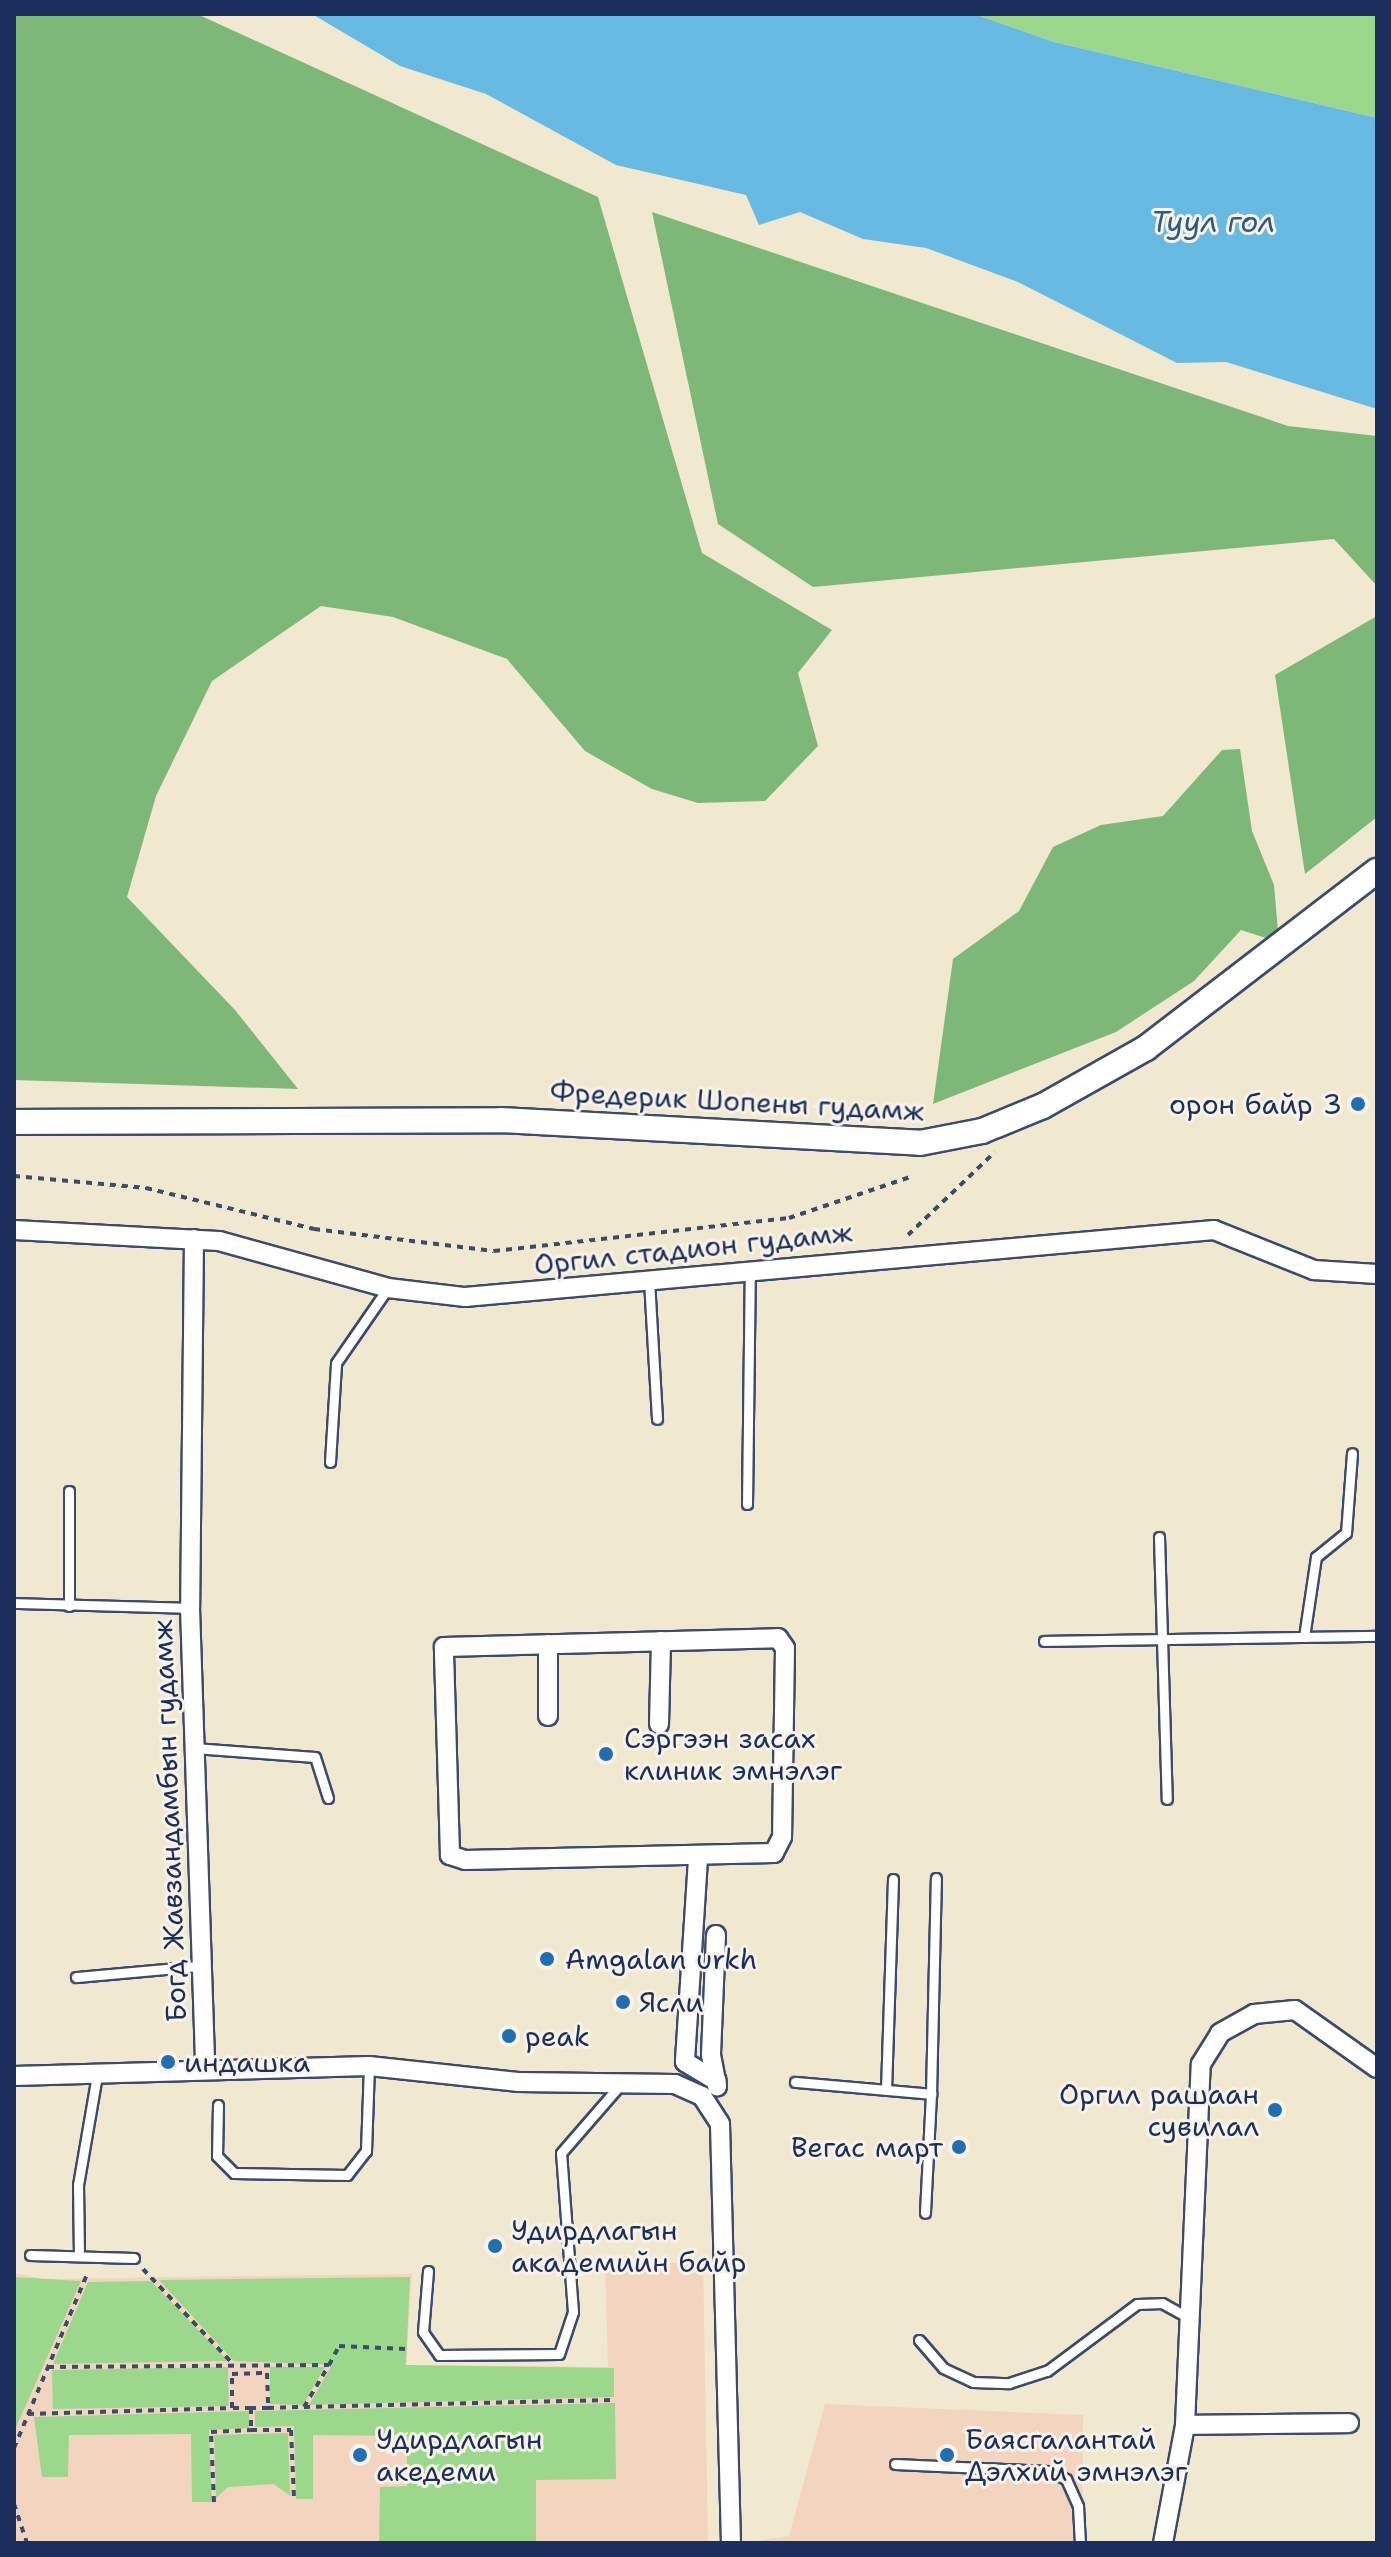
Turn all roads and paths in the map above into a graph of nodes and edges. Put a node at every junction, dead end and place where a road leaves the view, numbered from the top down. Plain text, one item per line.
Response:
1 (1377, 871) edge
2 (14, 1122) edge
3 (998, 1149) dead end
4 (14, 1176) edge
5 (913, 1176) dead end
6 (14, 1230) edge
7 (194, 1239) junction
8 (887, 1255) junction
9 (750, 1269) junction
10 (1377, 1274) edge
11 (649, 1280) junction
12 (388, 1288) junction
13 (657, 1419) dead end
14 (1352, 1453) dead end
15 (330, 1462) dead end
16 (69, 1491) dead end
17 (747, 1504) dead end
18 (1159, 1537) dead end
19 (14, 1603) edge
20 (69, 1606) junction
21 (190, 1608) junction
22 (1377, 1636) edge
23 (1304, 1637) junction
24 (1168, 1639) junction
25 (661, 1641) junction
26 (1044, 1641) dead end
27 (548, 1644) junction
28 (548, 1716) dead end
29 (659, 1724) dead end
30 (192, 1748) junction
31 (328, 1798) dead end
32 (1167, 1799) dead end
33 (698, 1859) junction
34 (936, 1878) dead end
35 (893, 1879) dead end
36 (716, 1935) dead end
37 (200, 1966) junction
38 (76, 1977) dead end
39 (369, 2066) junction
40 (1377, 2068) edge
41 (205, 2070) junction
42 (97, 2075) junction
43 (14, 2076) edge
44 (717, 2081) junction
45 (795, 2082) dead end
46 (621, 2084) junction
47 (886, 2090) junction
48 (931, 2094) junction
49 (218, 2105) dead end
50 (720, 2124) junction
51 (925, 2213) dead end
52 (30, 2255) dead end
53 (79, 2256) junction
54 (95, 2257) junction
55 (134, 2258) joint
56 (428, 2271) dead end
57 (1185, 2316) junction
58 (919, 2340) dead end
59 (406, 2349) dead end
60 (233, 2364) junction
61 (250, 2364) junction
62 (329, 2365) junction
63 (48, 2367) junction
64 (250, 2373) junction
65 (614, 2400) dead end
66 (304, 2407) junction
67 (232, 2408) junction
68 (251, 2408) junction
69 (268, 2408) junction
70 (28, 2414) junction
71 (1349, 2423) dead end
72 (1185, 2425) junction
73 (251, 2430) junction
74 (14, 2448) edge
75 (895, 2464) dead end
76 (294, 2499) dead end
77 (214, 2502) dead end
78 (14, 2504) edge
79 (27, 2543) edge
80 (731, 2543) edge
81 (1080, 2543) edge
82 (1163, 2543) edge

1 - 2 street, Фредерик Шопены гудамж
3 - 8 path
4 - 5 path
6 - 7 street, Оргил стадион гудамж
7 - 12 street, Оргил стадион гудамж
7 - 21 street, Богд Жавзандамбын гудамж
8 - 9 street, Оргил стадион гудамж
8 - 10 street, Оргил стадион гудамж
9 - 11 street, Оргил стадион гудамж
9 - 17 lane
11 - 12 street, Оргил стадион гудамж
11 - 13 lane
12 - 15 lane
14 - 23 lane
16 - 20 lane
18 - 24 lane
19 - 20 lane
20 - 21 lane
21 - 30 street, Богд Жавзандамбын гудамж
22 - 23 lane
23 - 24 lane
24 - 26 lane
24 - 32 lane
25 - 27 street
25 - 29 street
25 - 33 street
27 - 28 street
27 - 33 street
30 - 31 lane
30 - 37 street, Богд Жавзандамбын гудамж
33 - 44 street
34 - 48 lane
35 - 47 lane
36 - 44 street
37 - 38 lane
37 - 41 street, Богд Жавзандамбын гудамж
39 - 41 street
39 - 46 street
39 - 49 lane
40 - 57 street
41 - 42 street
42 - 43 street
42 - 53 lane
44 - 50 street
45 - 47 lane
46 - 50 street
46 - 56 lane
47 - 48 lane
48 - 51 lane
50 - 80 street
52 - 53 lane
53 - 54 lane
54 - 55 lane
54 - 63 path
55 - 60 path
57 - 58 lane
57 - 72 street
59 - 62 path
60 - 61 path
60 - 63 path
61 - 62 path
61 - 64 path
62 - 66 path
63 - 70 path
64 - 67 path
64 - 69 path
65 - 66 path
66 - 69 path
67 - 68 path
67 - 70 path
68 - 69 path
68 - 73 path
70 - 74 path
71 - 72 street
72 - 82 street
73 - 76 path
73 - 77 path
75 - 81 lane
78 - 79 path

